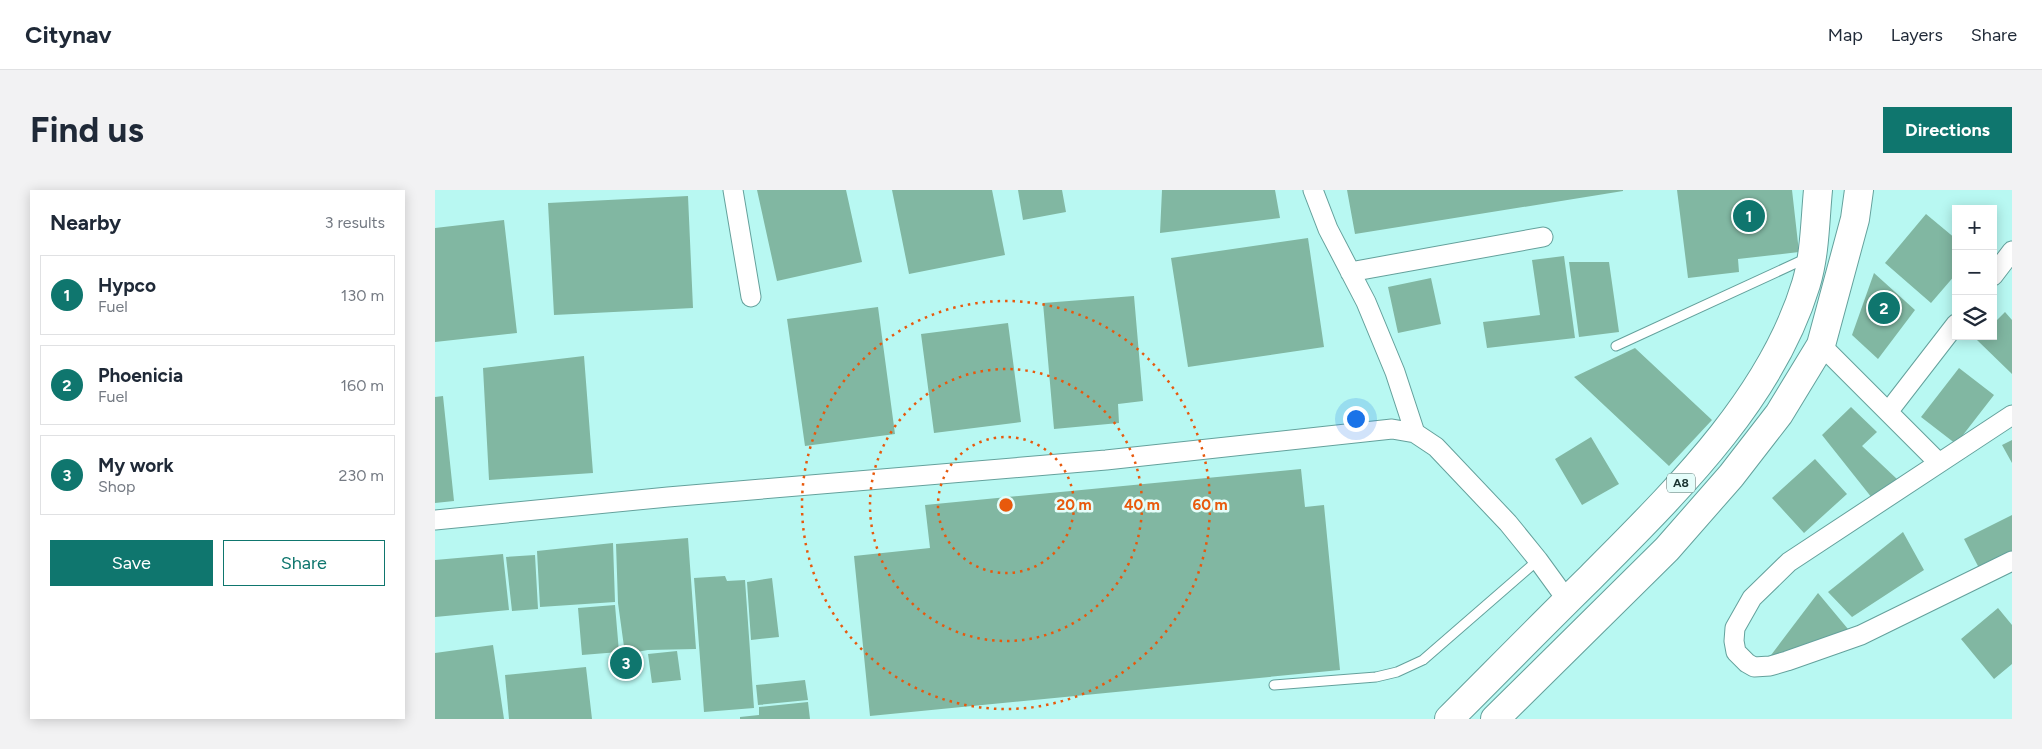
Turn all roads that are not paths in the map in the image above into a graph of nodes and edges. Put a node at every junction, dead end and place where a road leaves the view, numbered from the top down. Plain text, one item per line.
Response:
1 (733, 190) edge
2 (1313, 190) edge
3 (1817, 190) edge
4 (1859, 190) edge
5 (1543, 237) dead end
6 (2012, 251) edge
7 (1812, 256) junction
8 (1997, 271) edge
9 (1350, 272) junction
10 (751, 297) dead end
11 (1952, 329) edge
12 (1821, 345) junction
13 (1616, 346) dead end
14 (1888, 412) junction
15 (2012, 415) edge
16 (1415, 432) junction
17 (1939, 464) junction
18 (435, 520) edge
19 (1538, 560) junction
20 (2012, 561) edge
21 (1567, 600) junction
22 (1274, 685) dead end
23 (1449, 719) edge
24 (1495, 719) edge

1 - 10 street
2 - 9 street
3 - 7 highway, A8
4 - 12 highway, A8
5 - 9 street
6 - 8 street
7 - 13 lane
7 - 21 highway, A8
9 - 16 street
11 - 14 street
12 - 14 street
12 - 24 highway, A8
14 - 17 street
15 - 17 street
16 - 18 street
16 - 19 street
17 - 20 street
19 - 21 street
19 - 22 lane
21 - 23 highway, A8

